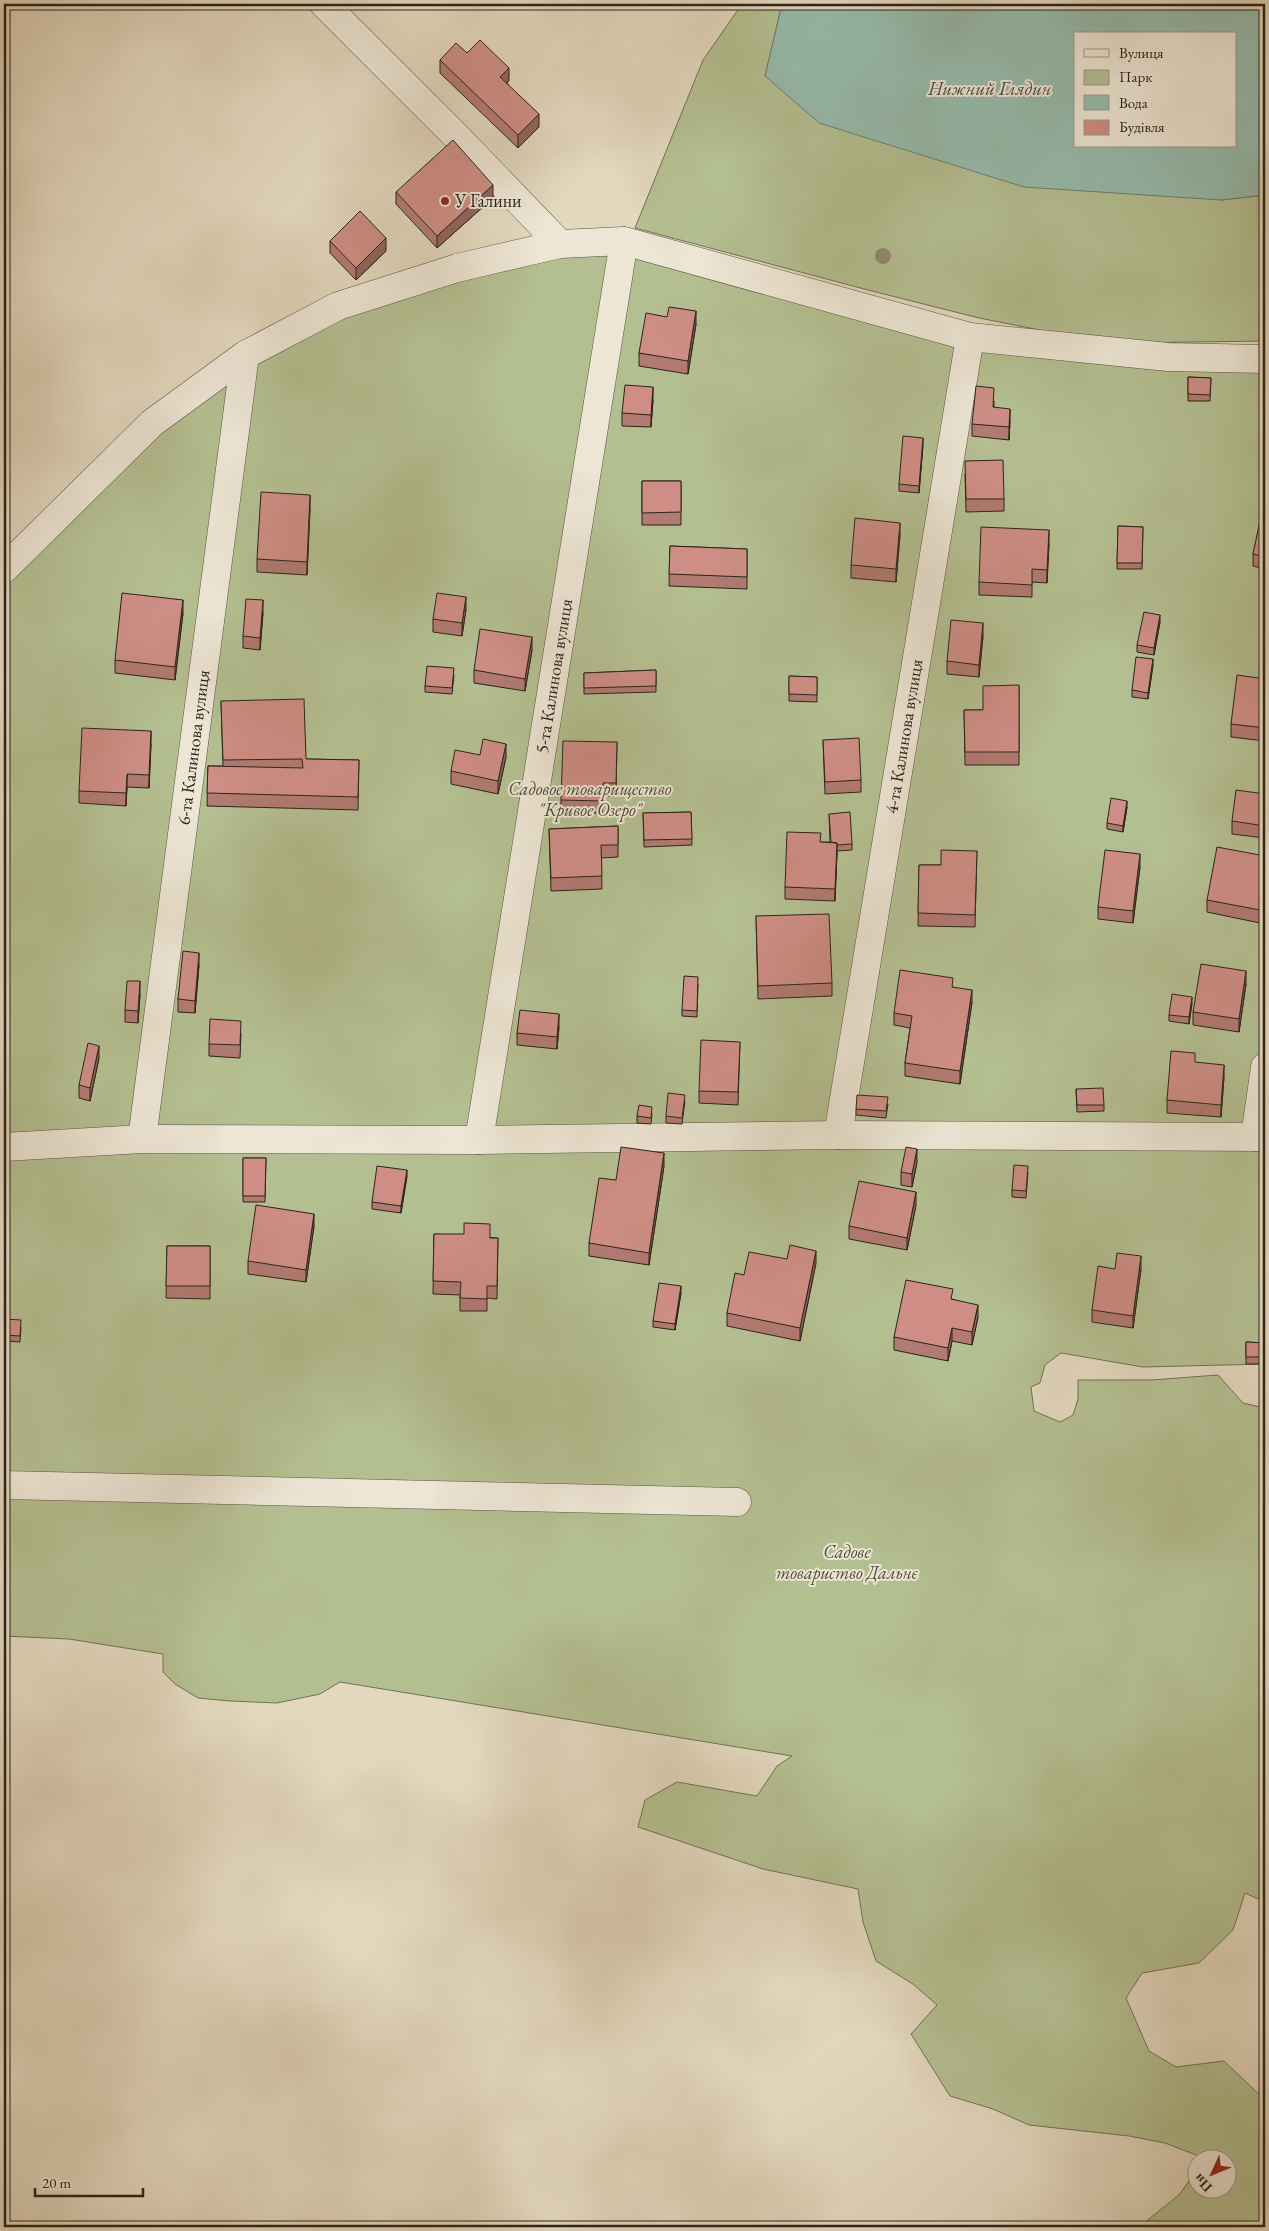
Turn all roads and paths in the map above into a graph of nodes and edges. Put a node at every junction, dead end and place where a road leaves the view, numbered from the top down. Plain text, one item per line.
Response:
1 (324, 4) edge
2 (624, 241) junction
3 (560, 244) junction
4 (970, 337) junction
5 (244, 355) junction
6 (1265, 359) edge
7 (4, 569) edge
8 (1265, 1067) edge
9 (838, 1136) junction
10 (1260, 1137) edge
11 (142, 1139) junction
12 (478, 1140) junction
13 (4, 1147) edge
14 (4, 1485) edge
15 (737, 1502) dead end

1 - 3 street
2 - 3 street
2 - 4 street
2 - 12 street, 5-та Калинова вулиця
3 - 5 street
4 - 6 street
4 - 9 street, 4-та Калинова вулиця
5 - 7 street
5 - 11 street, 6-та Калинова вулиця
8 - 10 street
9 - 10 street
9 - 12 street
11 - 12 street
11 - 13 street
14 - 15 street

